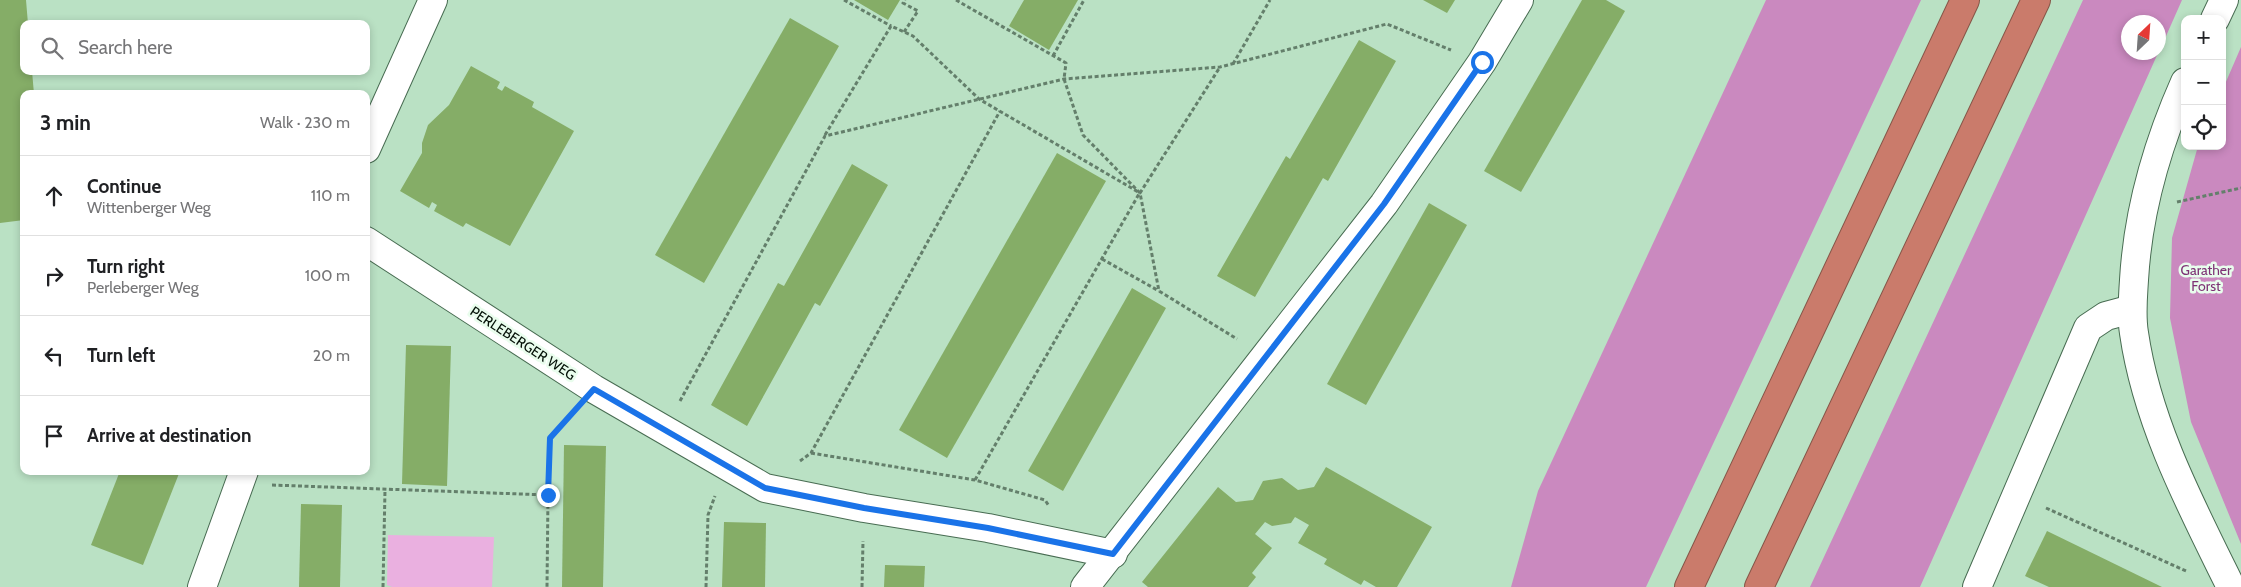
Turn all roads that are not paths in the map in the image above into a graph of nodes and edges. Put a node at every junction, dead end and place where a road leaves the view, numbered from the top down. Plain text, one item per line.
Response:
1 (433, 0) edge
2 (1519, 0) edge
3 (1965, 0) edge
4 (2036, 0) edge
5 (2224, 0) edge
6 (2217, 15) edge
7 (2181, 93) edge
8 (370, 140) edge
9 (370, 244) edge
10 (2132, 309) junction
11 (241, 478) edge
12 (1113, 554) junction
13 (202, 587) edge
14 (1085, 587) edge
15 (1689, 587) edge
16 (1759, 587) edge
17 (1977, 587) edge
18 (2231, 587) edge

1 - 8 street
2 - 12 street
3 - 15 highway
4 - 16 highway
5 - 6 street
7 - 10 street
9 - 12 street, PERLEBERGER WEG
10 - 17 street
10 - 18 street
11 - 13 street
12 - 14 street

